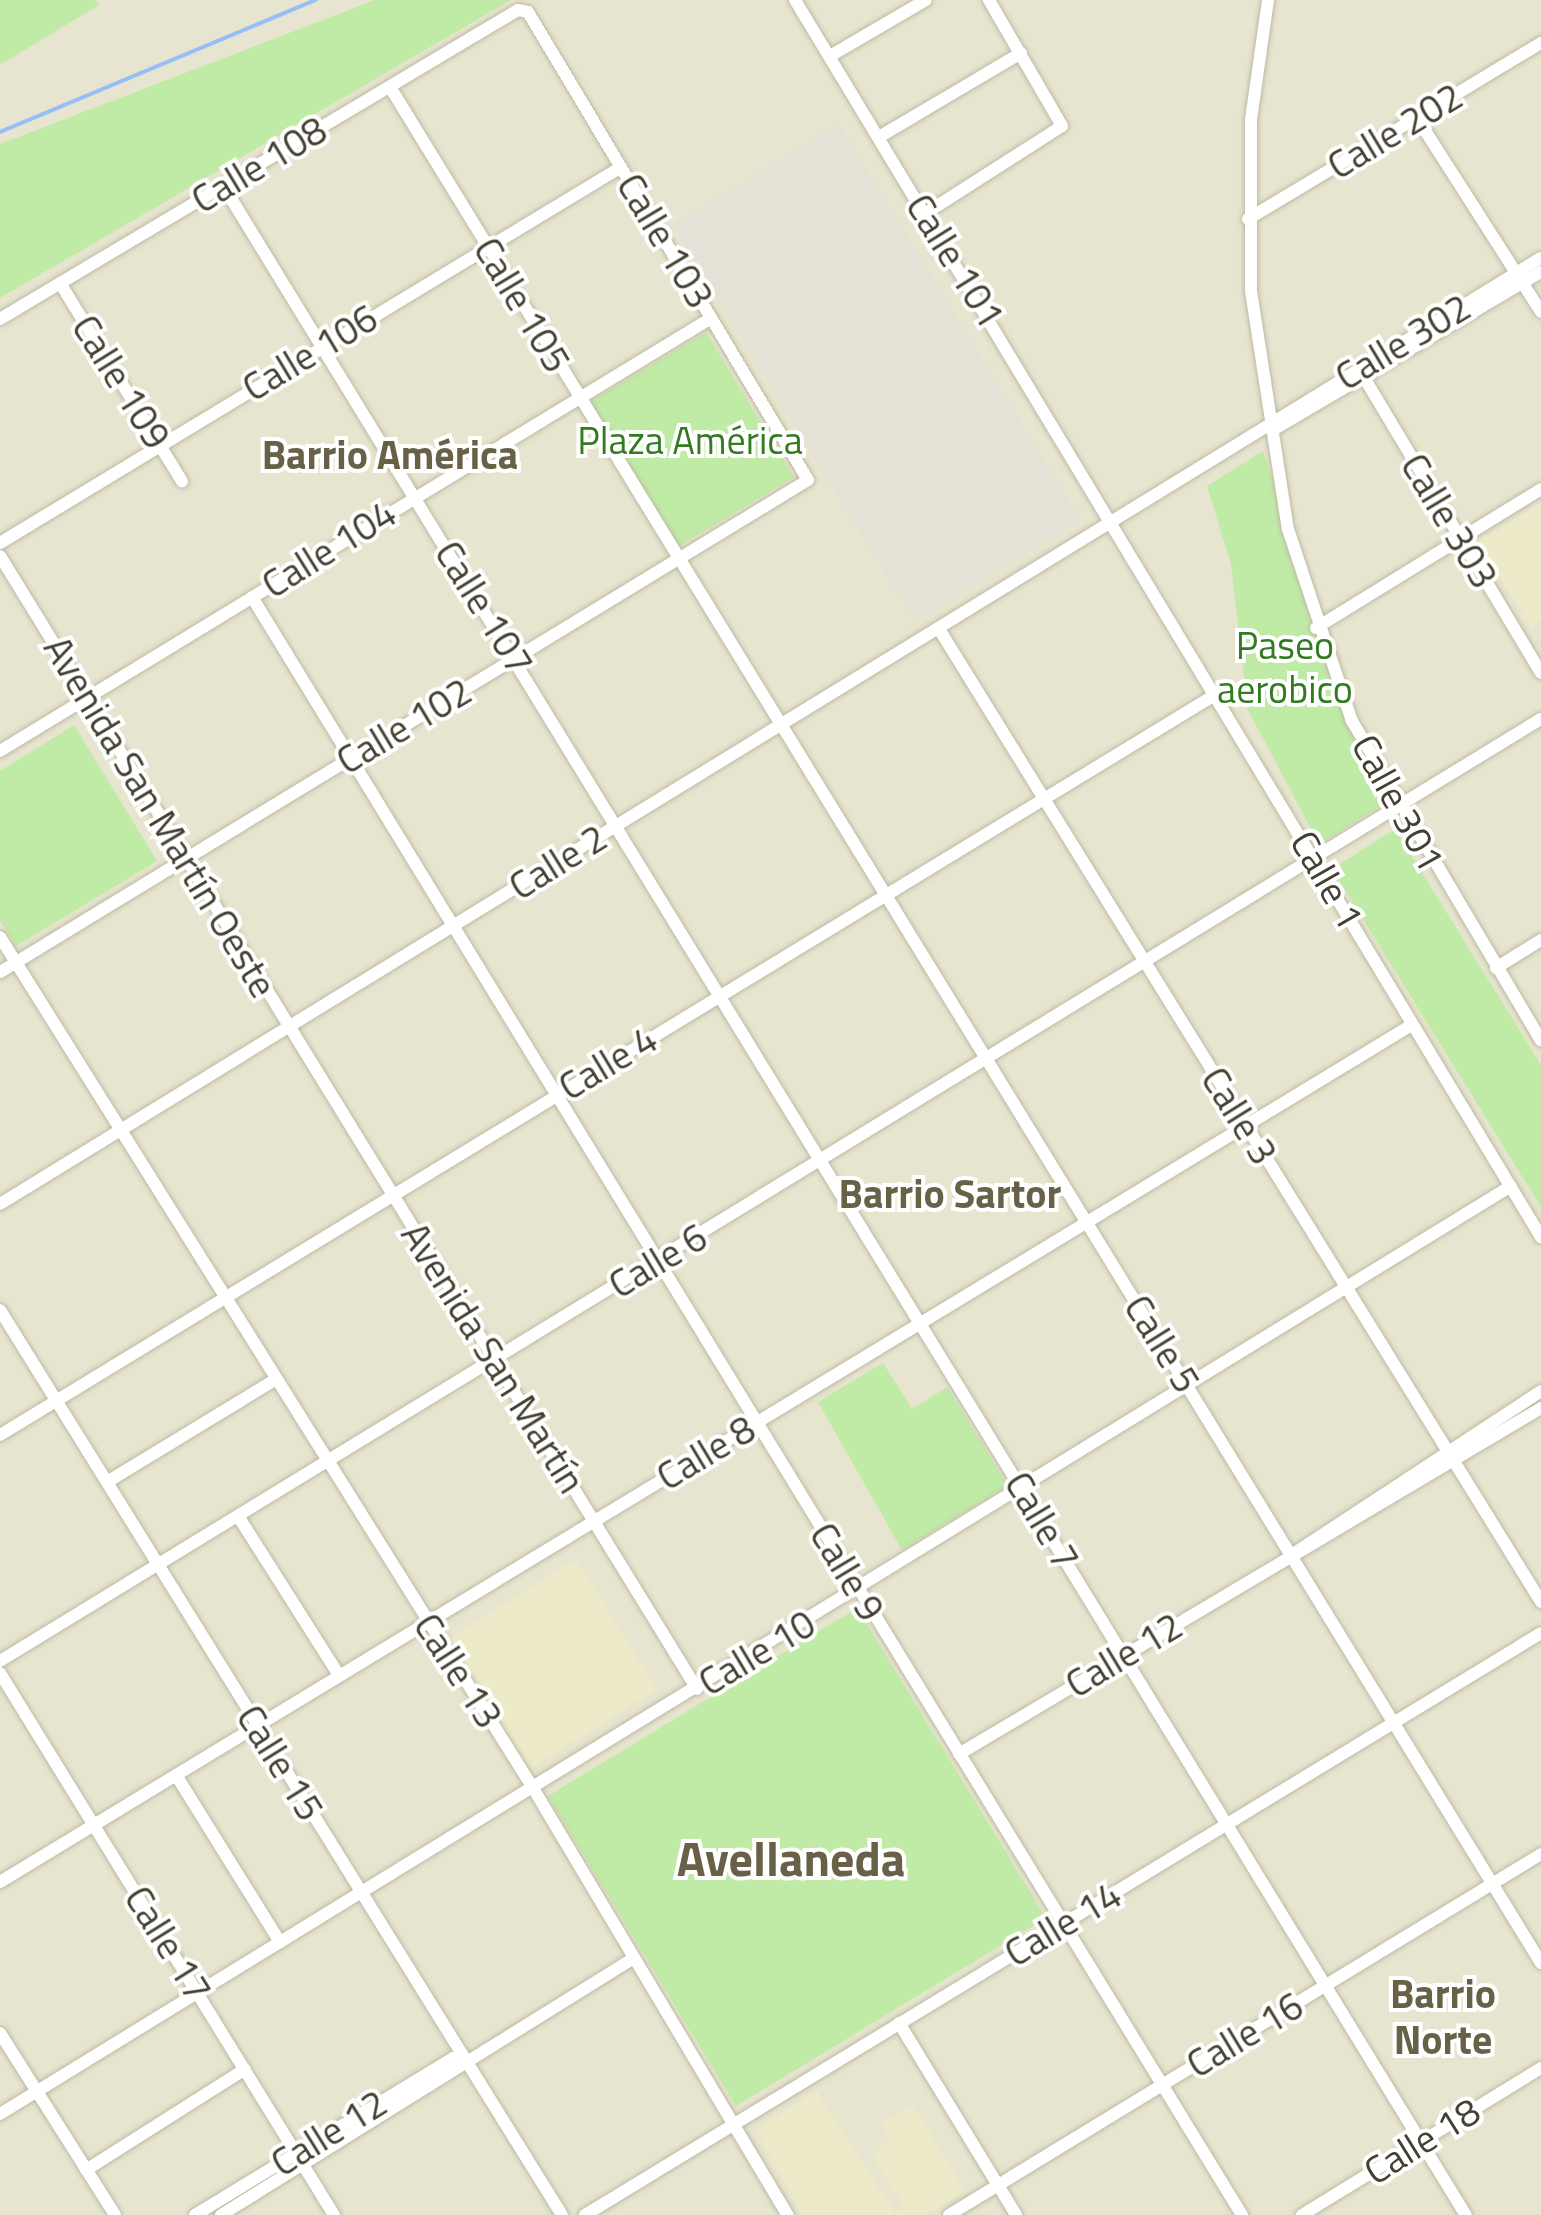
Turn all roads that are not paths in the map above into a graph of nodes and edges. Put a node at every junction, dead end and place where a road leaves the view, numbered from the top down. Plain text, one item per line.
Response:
1 (796, 0) edge
2 (926, 0) edge
3 (989, 0) edge
4 (1268, 0) edge
5 (518, 10) joint
6 (1541, 42) edge
7 (1021, 53) junction
8 (830, 56) junction
9 (390, 87) junction
10 (1416, 118) junction
11 (879, 137) junction
12 (621, 167) junction
13 (224, 186) junction
14 (926, 213) junction
15 (1248, 219) junction
16 (488, 246) junction
17 (1541, 258) edge
18 (1541, 272) edge
19 (1520, 278) junction
20 (60, 284) junction
21 (1541, 312) edge
22 (711, 318) junction
23 (0, 319) edge
24 (322, 346) junction
25 (1362, 374) junction
26 (578, 398) junction
27 (1269, 430) junction
28 (158, 444) junction
29 (808, 480) joint
30 (182, 481) dead end
31 (1541, 489) edge
32 (416, 496) junction
33 (1117, 521) junction
34 (1458, 540) junction
35 (0, 543) edge
36 (0, 556) edge
37 (676, 560) junction
38 (252, 597) junction
39 (1316, 628) junction
40 (939, 629) junction
41 (516, 658) junction
42 (1541, 673) edge
43 (1218, 693) junction
44 (88, 698) junction
45 (1541, 719) edge
46 (778, 728) junction
47 (0, 751) edge
48 (350, 759) junction
49 (1044, 799) junction
50 (1398, 809) junction
51 (616, 827) junction
52 (186, 860) junction
53 (1316, 861) junction
54 (884, 896) junction
55 (451, 928) junction
56 (0, 937) edge
57 (1541, 940) edge
58 (15, 962) junction
59 (1145, 966) junction
60 (1496, 968) junction
61 (0, 972) edge
62 (719, 997) junction
63 (1412, 1024) junction
64 (288, 1027) junction
65 (1541, 1040) edge
66 (986, 1062) junction
67 (553, 1096) junction
68 (1245, 1126) junction
69 (120, 1131) junction
70 (821, 1163) junction
71 (1511, 1186) junction
72 (392, 1194) junction
73 (0, 1204) edge
74 (1087, 1222) junction
75 (1541, 1237) edge
76 (657, 1262) junction
77 (1347, 1288) junction
78 (221, 1299) junction
79 (0, 1310) edge
80 (922, 1323) junction
81 (494, 1360) junction
82 (272, 1381) junction
83 (1188, 1386) junction
84 (1541, 1391) edge
85 (57, 1400) junction
86 (1541, 1408) edge
87 (756, 1423) junction
88 (0, 1434) edge
89 (1450, 1456) junction
90 (324, 1464) junction
91 (107, 1482) junction
92 (1022, 1489) junction
93 (238, 1516) junction
94 (593, 1521) junction
95 (1290, 1556) junction
96 (159, 1564) junction
97 (858, 1591) junction
98 (1541, 1602) edge
99 (426, 1622) junction
100 (1541, 1634) edge
101 (1124, 1656) junction
102 (0, 1661) edge
103 (0, 1673) edge
104 (339, 1675) junction
105 (697, 1689) junction
106 (1393, 1723) junction
107 (256, 1725) junction
108 (959, 1754) junction
109 (176, 1774) junction
110 (534, 1788) junction
111 (1228, 1824) junction
112 (92, 1825) junction
113 (1541, 1854) edge
114 (0, 1882) edge
115 (1493, 1884) junction
116 (361, 1892) junction
117 (1064, 1924) junction
118 (280, 1942) junction
119 (632, 1959) junction
120 (1541, 1963) edge
121 (1326, 1985) junction
122 (199, 1992) junction
123 (899, 2023) junction
124 (0, 2033) edge
125 (465, 2059) junction
126 (1541, 2068) edge
127 (245, 2069) junction
128 (1162, 2085) junction
129 (36, 2092) junction
130 (0, 2114) edge
131 (734, 2124) junction
132 (1422, 2142) junction
133 (300, 2159) junction
134 (86, 2170) junction
135 (998, 2185) junction
136 (115, 2215) edge
137 (196, 2215) edge
138 (220, 2215) edge
139 (334, 2215) edge
140 (562, 2215) edge
141 (585, 2215) edge
142 (788, 2215) edge
143 (949, 2215) edge
144 (1016, 2215) edge
145 (1242, 2215) edge
146 (1302, 2215) edge
147 (1466, 2215) edge

1 - 8 street, Calle 101
2 - 8 street
3 - 7 street
4 - 15 street, Calle 301
5 - 9 street, Calle 108
5 - 12 street, Calle 103
6 - 10 street, Calle 202
7 - 11 street
7 - 14 street
8 - 11 street, Calle 101
9 - 13 street, Calle 108
9 - 16 street, Calle 105
10 - 15 street, Calle 202
10 - 19 street
11 - 14 street, Calle 101
12 - 16 street, Calle 106
12 - 22 street, Calle 103
13 - 20 street, Calle 108
13 - 24 street, Calle 107
14 - 33 street, Calle 101
15 - 27 street, Calle 301
16 - 24 street, Calle 106
16 - 26 street, Calle 105
17 - 19 street, Calle 302
18 - 19 street, Calle 302
19 - 21 street
19 - 25 street, Calle 302
20 - 23 street, Calle 108
20 - 28 street, Calle 109
22 - 26 street, Calle 104
22 - 29 street, Calle 103
24 - 28 street, Calle 106
24 - 32 street, Calle 107
25 - 27 street, Calle 302
25 - 34 street, Calle 303
26 - 32 street, Calle 104
26 - 37 street, Calle 105
27 - 33 street, Calle 302
27 - 39 street, Calle 301
28 - 30 street, Calle 109
28 - 35 street, Calle 106
29 - 37 street, Calle 102
31 - 34 street
32 - 38 street, Calle 104
32 - 41 street, Calle 107
33 - 40 street, Calle 2
33 - 43 street, Calle 1
34 - 39 street
34 - 42 street, Calle 303
36 - 44 street, Avenida San Martín Oeste
37 - 41 street, Calle 102
37 - 46 street, Calle 105
38 - 44 street, Calle 104
38 - 48 street
39 - 50 street, Calle 301
40 - 46 street, Calle 2
40 - 49 street, Calle 3
41 - 48 street, Calle 102
41 - 51 street, Calle 107
43 - 49 street, Calle 4
43 - 53 street, Calle 1
44 - 47 street, Calle 104
44 - 52 street, Avenida San Martín Oeste
45 - 50 street, Calle 6
46 - 51 street, Calle 2
46 - 54 street, Calle 5
48 - 52 street, Calle 102
48 - 55 street
49 - 54 street, Calle 4
49 - 59 street, Calle 3
50 - 53 street, Calle 6
50 - 60 street, Calle 301
51 - 55 street, Calle 2
51 - 62 street, Calle 7
52 - 58 street, Calle 102
52 - 64 street, Avenida San Martín Oeste
53 - 59 street, Calle 6
53 - 63 street, Calle 1
54 - 62 street, Calle 4
54 - 66 street, Calle 5
55 - 64 street, Calle 2
55 - 67 street, Calle 9
56 - 58 street, Calle 13
57 - 60 street
58 - 61 street, Calle 102
58 - 69 street, Calle 13
59 - 66 street, Calle 6
59 - 68 street, Calle 3
60 - 65 street, Calle 301
62 - 67 street, Calle 4
62 - 70 street, Calle 7
63 - 68 street, Calle 8
63 - 71 street, Calle 1
64 - 69 street, Calle 2
64 - 72 street, Avenida San Martín
66 - 70 street, Calle 6
66 - 74 street, Calle 5
67 - 72 street, Calle 4
67 - 76 street, Calle 9
68 - 74 street, Calle 8
68 - 77 street, Calle 3
69 - 73 street, Calle 2
69 - 78 street, Calle 13
70 - 76 street, Calle 6
70 - 80 street, Calle 7
71 - 75 street, Calle 1
71 - 77 street, Calle 10
72 - 78 street, Calle 4
72 - 81 street, Avenida San Martín
74 - 80 street, Calle 8
74 - 83 street, Calle 5
76 - 81 street, Calle 6
76 - 87 street, Calle 9
77 - 83 street, Calle 10
77 - 89 street, Calle 3
78 - 82 street, Calle 13
78 - 85 street, Calle 4
79 - 85 street, Calle 15
80 - 87 street, Calle 8
80 - 92 street, Calle 7
81 - 90 street, Calle 6
81 - 94 street, Avenida San Martín
82 - 90 street, Calle 13
82 - 91 street
83 - 92 street, Calle 10
83 - 95 street, Calle 5
84 - 89 street, Calle 12
85 - 88 street, Calle 4
85 - 91 street, Calle 15
86 - 89 street, Calle 12
87 - 94 street, Calle 8
87 - 97 street, Calle 9
89 - 95 street, Calle 12
89 - 98 street, Calle 3
90 - 93 street, Calle 6
90 - 99 street, Calle 13
91 - 96 street, Calle 15
92 - 97 street, Calle 10
92 - 101 street, Calle 7
93 - 96 street, Calle 6
93 - 104 street
94 - 99 street, Calle 8
94 - 105 street, Avenida San Martín
95 - 101 street, Calle 12
95 - 106 street, Calle 5
96 - 102 street, Calle 6
96 - 107 street, Calle 15
97 - 105 street, Calle 10
97 - 108 street, Calle 9
99 - 104 street, Calle 8
99 - 110 street, Calle 13
100 - 106 street, Calle 14
101 - 108 street, Calle 12
101 - 111 street, Calle 7
103 - 112 street, Calle 17
104 - 107 street, Calle 8
105 - 110 street, Calle 10
106 - 111 street, Calle 14
106 - 115 street, Calle 5
107 - 109 street, Calle 8
107 - 116 street, Calle 15
108 - 117 street, Calle 9
109 - 112 street, Calle 8
109 - 118 street
110 - 116 street, Calle 10
110 - 119 street, Calle 13
111 - 117 street, Calle 14
111 - 121 street, Calle 7
112 - 114 street, Calle 8
112 - 122 street, Calle 17
113 - 115 street, Calle 16
115 - 120 street, Calle 5
115 - 121 street, Calle 16
116 - 118 street, Calle 10
116 - 125 street, Calle 15
117 - 123 street, Calle 14
117 - 128 street, Calle 9
118 - 122 street, Calle 10
119 - 125 street, Calle 12
119 - 131 street, Calle 13
121 - 128 street, Calle 16
121 - 132 street, Calle 7
122 - 127 street, Calle 17
122 - 129 street, Calle 10
123 - 131 street, Calle 14
123 - 135 street
124 - 129 street
125 - 133 street, Calle 12
125 - 140 street, Calle 15
126 - 132 street, Calle 18
127 - 133 street, Calle 17
127 - 134 street
128 - 135 street, Calle 16
128 - 145 street, Calle 9
129 - 130 street, Calle 10
129 - 134 street
131 - 141 street, Calle 14
131 - 142 street, Calle 13
132 - 146 street, Calle 18
132 - 147 street, Calle 7
133 - 137 street, Calle 12
133 - 138 street, Calle 12
133 - 139 street, Calle 17
134 - 136 street
135 - 143 street, Calle 16
135 - 144 street

